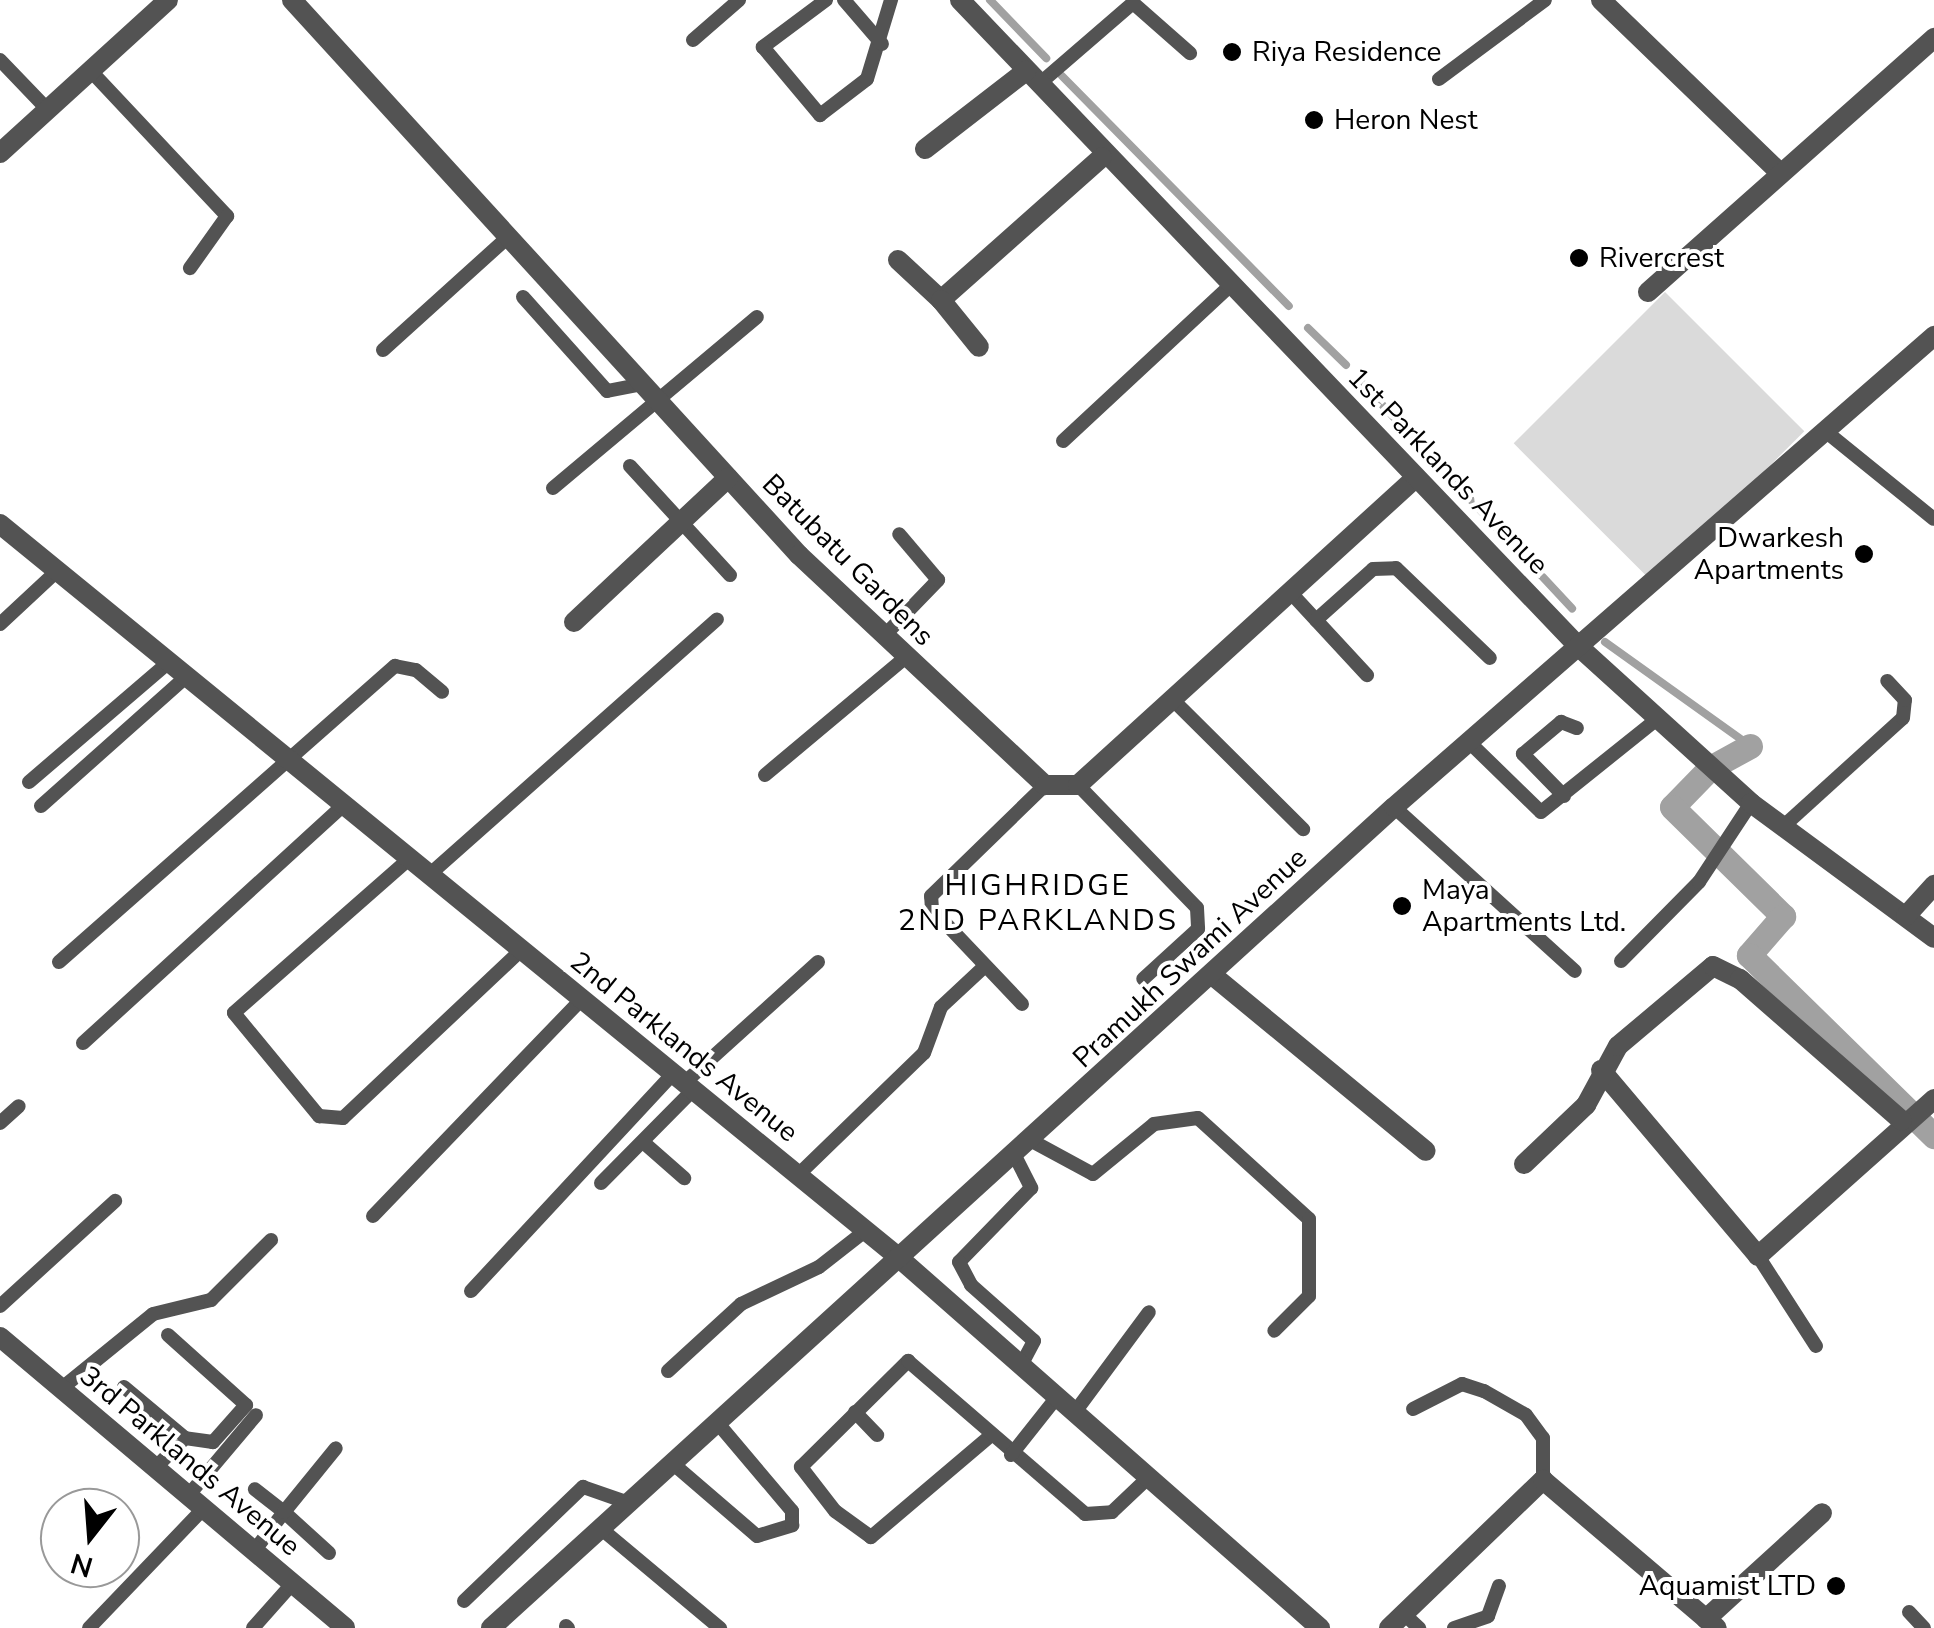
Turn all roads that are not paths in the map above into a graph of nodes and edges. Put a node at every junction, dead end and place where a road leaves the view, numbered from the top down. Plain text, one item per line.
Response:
1 (168, 0) edge
2 (292, 0) edge
3 (738, 0) edge
4 (826, 0) edge
5 (844, 0) edge
6 (891, 0) edge
7 (960, 0) edge
8 (1545, 0) edge
9 (1601, 0) edge
10 (1934, 38) edge
11 (694, 40) dead end
12 (882, 44) junction
13 (1190, 52) dead end
14 (0, 60) edge
15 (89, 69) junction
16 (1032, 78) junction
17 (1439, 78) dead end
18 (46, 107) junction
19 (925, 149) dead end
20 (0, 153) edge
21 (1102, 157) junction
22 (1778, 170) junction
23 (508, 237) junction
24 (898, 260) dead end
25 (190, 268) dead end
26 (1230, 286) junction
27 (1648, 292) dead end
28 (522, 298) dead end
29 (941, 300) junction
30 (757, 318) dead end
31 (1934, 338) edge
32 (979, 347) dead end
33 (383, 350) dead end
34 (650, 391) junction
35 (1824, 430) junction
36 (1063, 441) dead end
37 (630, 466) dead end
38 (1416, 476) junction
39 (728, 478) junction
40 (552, 488) dead end
41 (1934, 519) edge
42 (0, 524) edge
43 (681, 524) junction
44 (899, 534) dead end
45 (57, 572) junction
46 (730, 575) dead end
47 (1290, 593) junction
48 (717, 619) dead end
49 (1316, 620) junction
50 (574, 622) dead end
51 (0, 624) edge
52 (884, 636) junction
53 (1578, 646) junction
54 (906, 657) junction
55 (1490, 658) dead end
56 (168, 663) junction
57 (1367, 675) dead end
58 (186, 677) junction
59 (1887, 681) dead end
60 (442, 692) dead end
61 (1172, 699) junction
62 (1657, 719) junction
63 (1578, 728) dead end
64 (1469, 742) junction
65 (290, 760) junction
66 (765, 775) dead end
67 (30, 782) dead end
68 (1045, 785) junction
69 (1078, 785) junction
70 (1564, 796) junction
71 (1751, 803) junction
72 (344, 805) junction
73 (42, 806) dead end
74 (1394, 807) junction
75 (1787, 824) junction
76 (1304, 829) dead end
77 (409, 859) junction
78 (429, 875) junction
79 (1934, 885) edge
80 (1906, 916) junction
81 (1934, 938) edge
82 (521, 950) junction
83 (1622, 961) dead end
84 (59, 962) dead end
85 (818, 962) dead end
86 (985, 966) junction
87 (1575, 971) dead end
88 (1211, 974) junction
89 (1142, 980) dead end
90 (581, 1000) junction
91 (1022, 1004) dead end
92 (83, 1043) dead end
93 (1601, 1070) junction
94 (682, 1084) junction
95 (1934, 1100) edge
96 (18, 1106) dead end
97 (1902, 1121) junction
98 (0, 1124) edge
99 (1032, 1141) junction
100 (642, 1142) junction
101 (1426, 1151) dead end
102 (1015, 1156) junction
103 (1524, 1164) dead end
104 (798, 1175) junction
105 (684, 1178) dead end
106 (601, 1182) dead end
107 (115, 1201) dead end
108 (373, 1216) dead end
109 (865, 1231) junction
110 (271, 1240) dead end
111 (1758, 1256) junction
112 (898, 1257) junction
113 (471, 1291) dead end
114 (0, 1306) edge
115 (1150, 1312) dead end
116 (1274, 1332) dead end
117 (0, 1336) edge
118 (168, 1336) dead end
119 (1816, 1346) dead end
120 (1021, 1365) junction
121 (668, 1371) dead end
122 (124, 1387) dead end
123 (62, 1388) junction
124 (1057, 1396) junction
125 (1413, 1409) dead end
126 (855, 1412) junction
127 (1075, 1412) junction
128 (256, 1415) dead end
129 (716, 1422) junction
130 (877, 1435) dead end
131 (186, 1438) junction
132 (989, 1438) junction
133 (336, 1448) dead end
134 (1011, 1455) junction
135 (671, 1462) junction
136 (154, 1468) junction
137 (1149, 1477) junction
138 (1543, 1480) junction
139 (254, 1489) dead end
140 (626, 1502) junction
141 (195, 1503) junction
142 (284, 1512) junction
143 (1822, 1513) dead end
144 (600, 1527) junction
145 (254, 1551) junction
146 (329, 1553) dead end
147 (293, 1583) junction
148 (1499, 1586) dead end
149 (464, 1601) dead end
150 (1909, 1612) dead end
151 (1404, 1623) edge
152 (1711, 1624) edge
153 (89, 1628) edge
154 (254, 1628) edge
155 (345, 1628) edge
156 (492, 1628) edge
157 (720, 1628) edge
158 (1320, 1628) edge
159 (1454, 1628) edge
160 (1924, 1628) edge

1 - 15 street
2 - 23 street, Batubatu Gardens
3 - 11 lane
4 - 12 lane
5 - 12 lane
6 - 12 lane
7 - 16 street, 1st Parklands Avenue
8 - 17 lane
9 - 22 street
10 - 22 street
13 - 16 lane
14 - 18 lane
15 - 18 street
15 - 25 lane
16 - 19 street
16 - 21 street, 1st Parklands Avenue
18 - 20 street
21 - 26 street, 1st Parklands Avenue
21 - 29 street
22 - 27 street
23 - 33 lane
23 - 34 street, Batubatu Gardens
24 - 29 street
26 - 36 lane
26 - 38 street, 1st Parklands Avenue
28 - 34 lane
29 - 32 street
30 - 34 lane
31 - 35 street, Pramukh Swami Avenue
34 - 39 street, Batubatu Gardens
34 - 40 lane
35 - 41 lane
35 - 53 street, Pramukh Swami Avenue
37 - 43 lane
38 - 47 street
38 - 53 street, 1st Parklands Avenue
39 - 43 street
39 - 52 street, Batubatu Gardens
42 - 45 street, 2nd Parklands Avenue
43 - 46 lane
43 - 50 street
44 - 52 lane
45 - 51 lane
45 - 56 street, 2nd Parklands Avenue
47 - 49 lane
47 - 61 street
48 - 78 lane
49 - 55 lane
49 - 57 lane
52 - 54 street, Batubatu Gardens
53 - 62 street, 1st Parklands Avenue
53 - 64 street, Pramukh Swami Avenue
54 - 66 lane
54 - 68 street, Batubatu Gardens
56 - 58 street, 2nd Parklands Avenue
56 - 67 lane
58 - 65 street, 2nd Parklands Avenue
58 - 73 lane
59 - 75 lane
60 - 65 lane
61 - 69 street
61 - 76 lane
62 - 70 lane
62 - 71 street, 1st Parklands Avenue
63 - 70 lane
64 - 70 lane
64 - 74 street, Pramukh Swami Avenue
65 - 72 street, 2nd Parklands Avenue
65 - 84 lane
68 - 69 street
68 - 86 lane
69 - 89 lane
71 - 75 street, 1st Parklands Avenue
71 - 83 lane
72 - 77 street, 2nd Parklands Avenue
72 - 92 lane
74 - 87 lane
74 - 88 street, Pramukh Swami Avenue
75 - 80 street, 1st Parklands Avenue
77 - 78 street, 2nd Parklands Avenue
77 - 82 lane
78 - 82 street, 2nd Parklands Avenue
79 - 80 street
80 - 81 street, 1st Parklands Avenue
82 - 90 street, 2nd Parklands Avenue
85 - 94 lane
86 - 91 lane
86 - 104 lane
88 - 99 street, Pramukh Swami Avenue
88 - 101 street
90 - 94 street, 2nd Parklands Avenue
90 - 108 lane
93 - 97 street
93 - 103 street
93 - 111 street
94 - 100 lane
94 - 104 street, 2nd Parklands Avenue
94 - 113 lane
95 - 97 street
96 - 98 lane
97 - 111 street
99 - 102 street, Pramukh Swami Avenue
99 - 116 lane
100 - 105 lane
100 - 106 lane
102 - 112 street, Pramukh Swami Avenue
102 - 120 lane
104 - 109 street, 2nd Parklands Avenue
107 - 114 lane
109 - 112 street, 2nd Parklands Avenue
109 - 121 lane
110 - 123 lane
111 - 119 lane
112 - 120 street, 2nd Parklands Avenue
112 - 129 street, Pramukh Swami Avenue
115 - 127 lane
117 - 123 street, 3rd Parklands Avenue
118 - 131 lane
120 - 124 street, 2nd Parklands Avenue
122 - 131 lane
123 - 136 street, 3rd Parklands Avenue
124 - 127 street, 2nd Parklands Avenue
124 - 134 lane
125 - 138 lane
126 - 130 lane
126 - 132 lane
126 - 132 lane
127 - 137 street, 2nd Parklands Avenue
128 - 141 lane
129 - 135 street, Pramukh Swami Avenue
129 - 135 lane
131 - 136 lane
132 - 134 lane
133 - 142 lane
134 - 137 lane
135 - 140 street, Pramukh Swami Avenue
136 - 141 street, 3rd Parklands Avenue
137 - 158 street, 2nd Parklands Avenue
138 - 151 street
138 - 152 street
139 - 142 lane
140 - 144 street, Pramukh Swami Avenue
140 - 149 lane
141 - 145 street, 3rd Parklands Avenue
141 - 153 lane
142 - 145 lane
142 - 146 lane
143 - 152 street
144 - 156 street, Pramukh Swami Avenue
144 - 157 lane
145 - 147 street, 3rd Parklands Avenue
147 - 154 lane
147 - 155 street, 3rd Parklands Avenue
148 - 159 lane
150 - 160 lane

